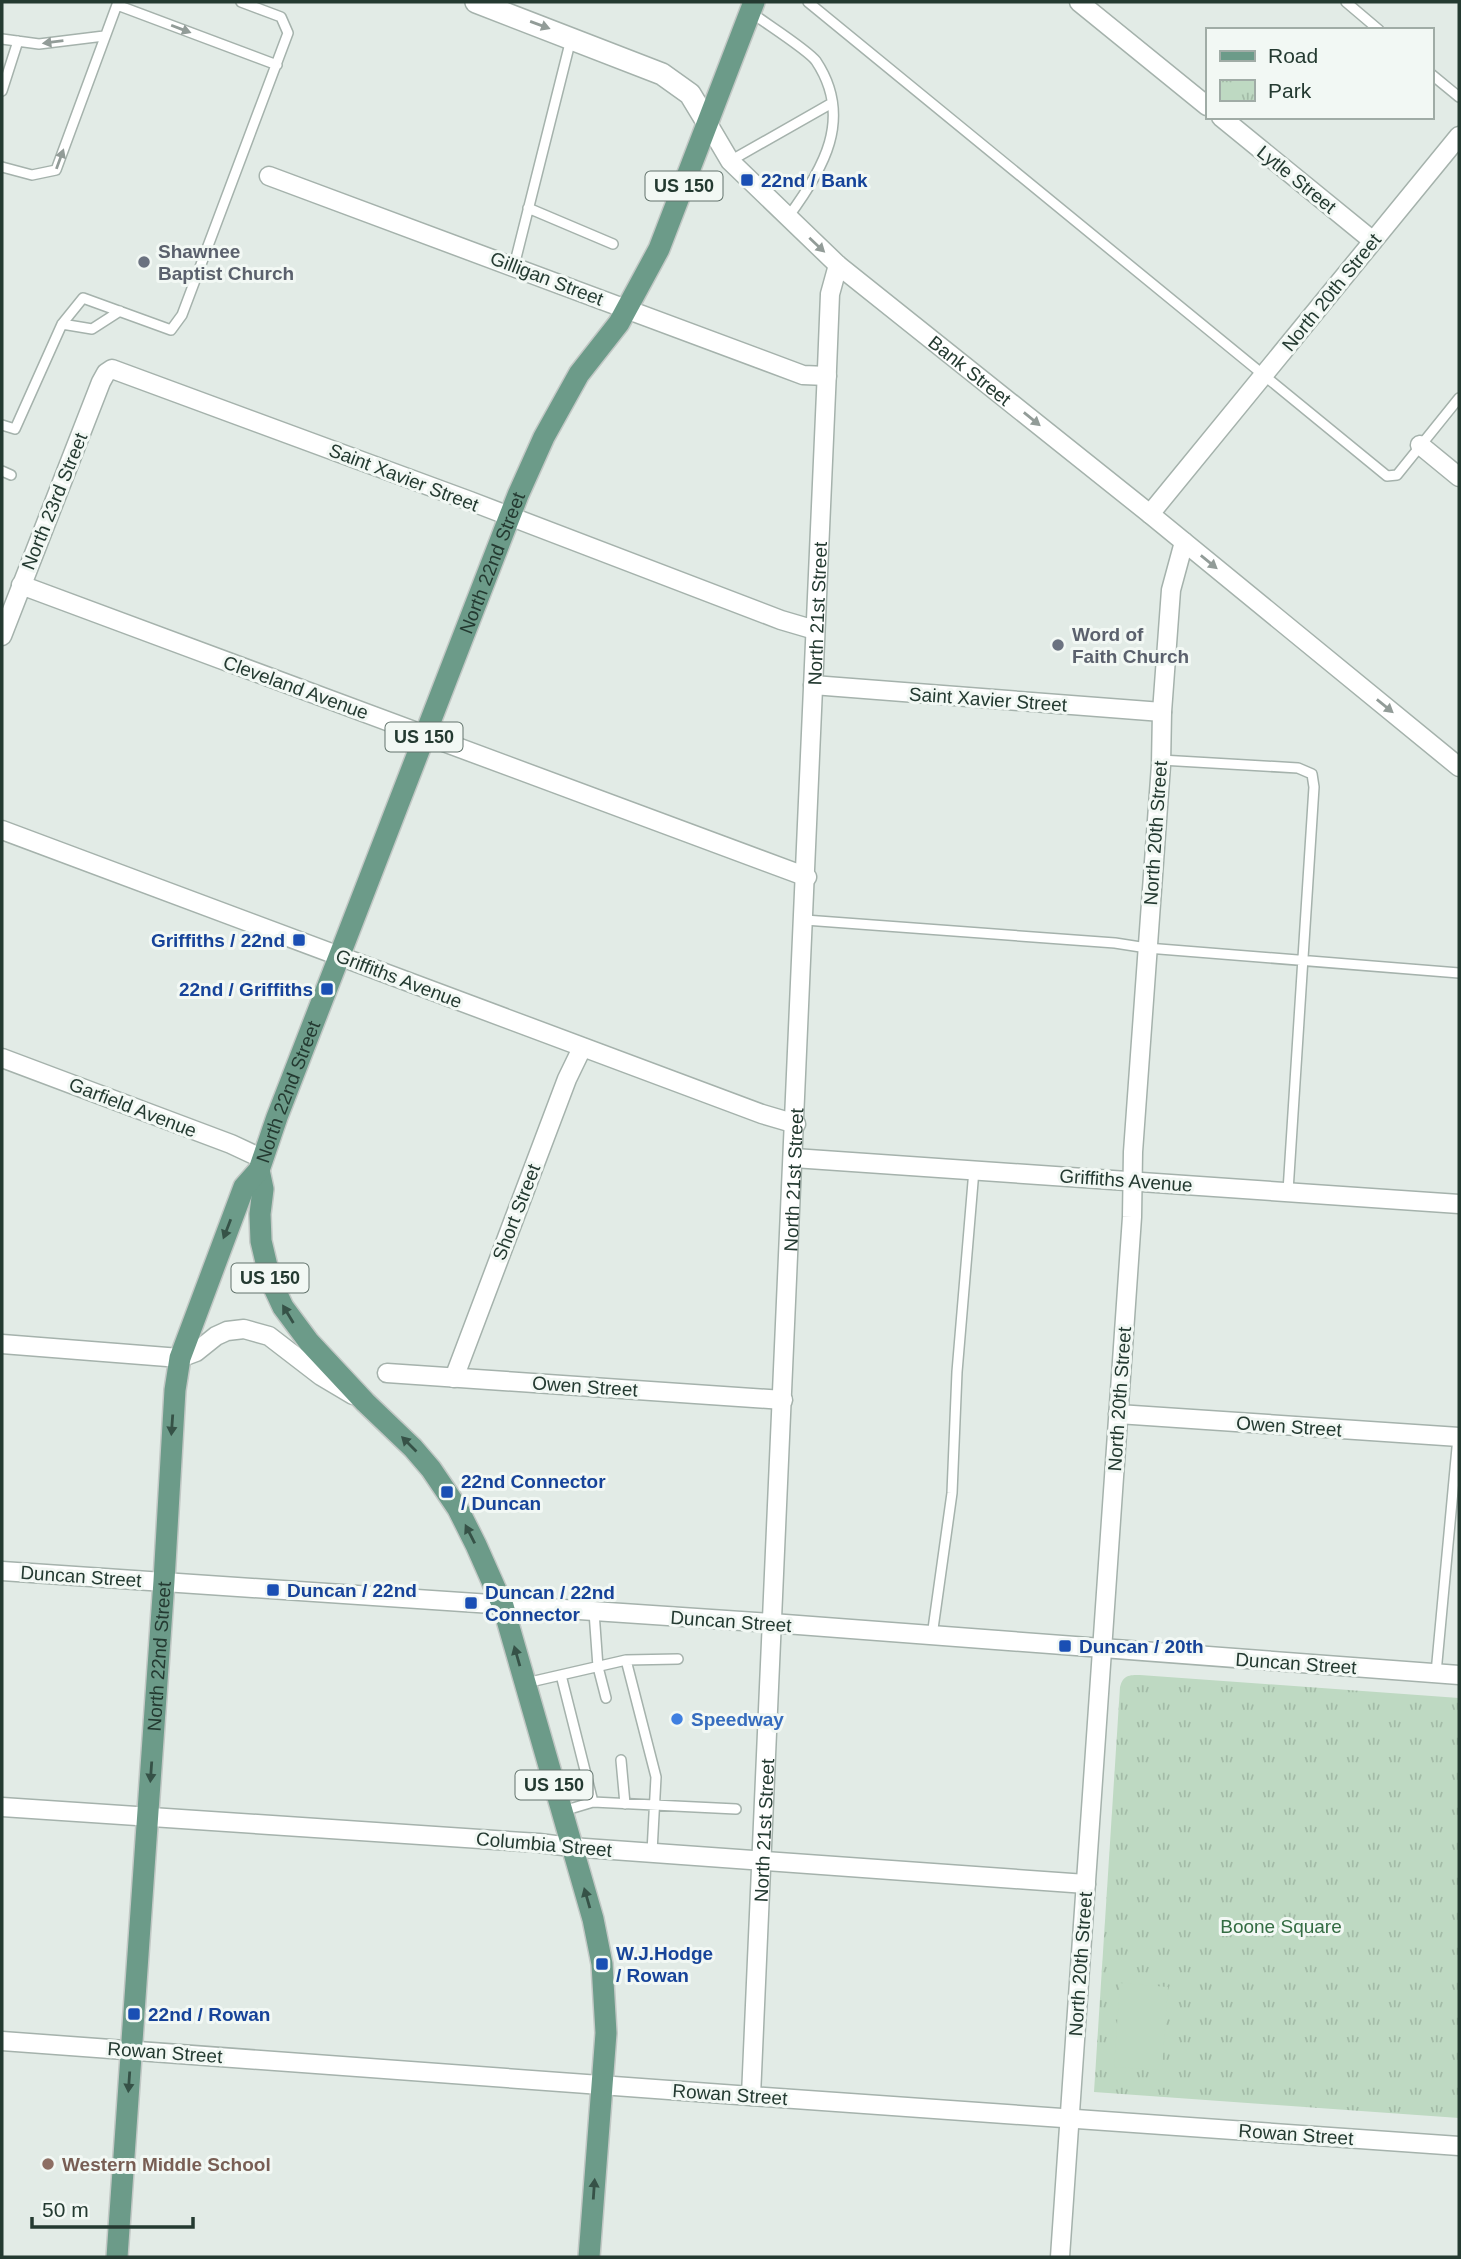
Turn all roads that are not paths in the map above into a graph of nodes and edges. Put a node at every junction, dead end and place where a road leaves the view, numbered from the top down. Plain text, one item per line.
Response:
1 (241, 2) edge
2 (476, 2) edge
3 (808, 2) edge
4 (1079, 2) edge
5 (1346, 2) edge
6 (118, 3) edge
7 (752, 7) edge
8 (1377, 28) edge
9 (104, 36) junction
10 (571, 37) junction
11 (2, 39) edge
12 (18, 41) junction
13 (277, 65) junction
14 (1433, 76) edge
15 (2, 90) edge
16 (1459, 97) edge
17 (832, 103) junction
18 (1206, 105) edge
19 (1223, 119) edge
20 (707, 122) junction
21 (1459, 136) edge
22 (730, 160) junction
23 (2, 167) edge
24 (269, 176) dead end
25 (528, 208) junction
26 (788, 218) junction
27 (1373, 241) junction
28 (613, 244) dead end
29 (838, 265) junction
30 (514, 266) junction
31 (628, 308) junction
32 (120, 311) junction
33 (62, 324) junction
34 (112, 369) joint
35 (827, 376) junction
36 (1263, 376) junction
37 (1459, 398) edge
38 (2, 425) edge
39 (1420, 445) junction
40 (1459, 477) edge
41 (1150, 514) junction
42 (510, 518) junction
43 (1184, 542) junction
44 (22, 585) junction
45 (815, 630) junction
46 (2, 636) edge
47 (813, 685) junction
48 (1162, 712) junction
49 (425, 735) junction
50 (1161, 760) junction
51 (1459, 767) edge
52 (2, 830) edge
53 (807, 877) junction
54 (806, 920) junction
55 (1147, 948) junction
56 (341, 955) junction
57 (1303, 960) junction
58 (1459, 973) edge
59 (582, 1048) junction
60 (2, 1058) edge
61 (796, 1124) junction
62 (794, 1158) junction
63 (261, 1164) junction
64 (974, 1170) junction
65 (1132, 1181) junction
66 (1288, 1191) junction
67 (1459, 1203) edge
68 (2, 1344) edge
69 (180, 1358) junction
70 (387, 1373) dead end
71 (454, 1378) junction
72 (783, 1400) junction
73 (365, 1402) junction
74 (1118, 1414) junction
75 (1459, 1437) edge
76 (2, 1571) edge
77 (164, 1581) junction
78 (503, 1606) junction
79 (594, 1612) junction
80 (772, 1623) junction
81 (932, 1636) junction
82 (1102, 1649) junction
83 (678, 1659) dead end
84 (626, 1660) junction
85 (597, 1667) junction
86 (1436, 1673) junction
87 (561, 1675) junction
88 (1459, 1675) edge
89 (524, 1683) junction
90 (606, 1698) dead end
91 (621, 1760) dead end
92 (593, 1802) junction
93 (625, 1804) junction
94 (655, 1805) junction
95 (2, 1807) edge
96 (736, 1809) dead end
97 (561, 1812) junction
98 (148, 1817) junction
99 (571, 1847) junction
100 (652, 1852) junction
101 (763, 1859) junction
102 (1086, 1884) junction
103 (2, 2041) edge
104 (131, 2050) junction
105 (602, 2084) junction
106 (751, 2096) junction
107 (1070, 2118) junction
108 (1459, 2146) edge
109 (117, 2257) edge
110 (589, 2257) edge
111 (1060, 2257) edge

1 - 13 lane
2 -> 10 street, Bank Street
3 - 36 lane
4 - 18 street
5 - 8 lane
6 - 9 lane
6 -> 13 lane
7 - 17 lane
7 - 20 main road, North 22nd Street / US 150
9 -> 12 lane
23 -> 9 lane
10 - 20 street, Bank Street
10 - 25 lane
11 - 12 lane
12 - 15 lane
13 - 32 lane
14 - 16 lane
17 - 22 lane
17 - 26 lane
19 - 27 street, Lytle Street
20 - 22 street, Bank Street
20 - 31 main road, North 22nd Street / US 150
21 - 27 street, North 20th Street
22 - 26 street, Bank Street
24 - 30 street, Gilligan Street
25 - 28 lane
25 - 30 lane
26 -> 29 street, Bank Street
27 - 36 street, North 20th Street
29 - 35 street, North 21st Street
29 -> 41 street, Bank Street
30 - 31 street, Gilligan Street
31 - 35 street, Gilligan Street
31 - 42 main road, North 22nd Street / US 150
32 - 33 lane
32 - 33 lane
33 - 38 lane
34 - 42 street, Saint Xavier Street
34 - 44 street, North 23rd Street
35 - 45 street, North 21st Street
36 - 39 lane
36 - 41 street, North 20th Street
37 - 39 lane
39 - 40 street
41 - 43 street, Bank Street
42 - 45 street, Saint Xavier Street
42 - 49 main road, North 22nd Street / US 150
43 - 48 street, North 20th Street
43 -> 51 street, Bank Street
44 - 46 street, North 23rd Street
44 - 49 street, Cleveland Avenue
45 - 47 street, North 21st Street
47 - 48 street, Saint Xavier Street
47 - 53 street, North 21st Street
48 - 50 street, North 20th Street
49 - 53 street, Cleveland Avenue
49 - 56 main road, North 22nd Street / US 150
50 - 55 street, North 20th Street
50 - 57 lane
52 - 56 street, Griffiths Avenue
53 - 54 street, North 21st Street
54 - 55 lane
54 - 61 street, North 21st Street
55 - 57 lane
55 - 65 street, North 20th Street
56 - 59 street, Griffiths Avenue
56 - 63 main road, North 22nd Street / US 150
57 - 58 lane
57 - 66 lane
59 - 61 street, Griffiths Avenue
59 - 71 street, Short Street
60 - 63 street, Garfield Avenue
61 - 62 street, North 21st Street
62 - 64 street, Griffiths Avenue
62 - 72 street, North 21st Street
63 -> 69 main road, North 22nd Street / US 150
73 -> 63 main road, US 150
64 - 65 street, Griffiths Avenue
64 - 81 lane
65 - 66 street, Griffiths Avenue
65 - 74 street, North 20th Street
66 - 67 street, Griffiths Avenue
68 - 69 street
69 - 73 street
69 -> 77 main road, North 22nd Street / US 150
70 - 71 street, Owen Street
71 - 72 street, Owen Street
72 - 80 street, North 21st Street
78 -> 73 main road, US 150
74 - 75 street, Owen Street
74 - 82 street, North 20th Street
75 - 86 lane
76 - 77 street, Duncan Street
77 - 78 street, Duncan Street
77 -> 98 main road, North 22nd Street / US 150
78 - 79 street, Duncan Street
89 -> 78 main road, US 150
79 - 80 street, Duncan Street
79 - 85 lane
80 - 81 street, Duncan Street
80 - 101 street, North 21st Street
81 - 82 street, Duncan Street
82 - 86 street, Duncan Street
82 - 102 street, North 20th Street
83 - 84 lane
84 - 85 lane
84 - 94 lane
85 - 87 lane
85 - 90 lane
86 - 88 street, Duncan Street
87 - 89 lane
87 - 92 lane
89 - 97 main road, US 150
91 - 93 lane
92 - 93 lane
92 - 97 lane
93 - 94 lane
94 - 96 lane
94 - 100 lane
95 - 98 street, Columbia Street
97 - 99 main road, US 150
98 - 99 street, Columbia Street
98 - 104 main road, North 22nd Street / US 150
99 - 100 street, Columbia Street
105 -> 99 main road, US 150
100 - 101 street, Columbia Street
101 - 102 street, Columbia Street
101 - 106 street, North 21st Street
102 - 107 street, North 20th Street
103 - 104 street, Rowan Street
104 - 105 street, Rowan Street
104 -> 109 main road, North 22nd Street / US 150
105 - 106 street, Rowan Street
110 -> 105 main road, US 150
106 - 107 street, Rowan Street
107 - 108 street, Rowan Street
107 - 111 street, North 20th Street

